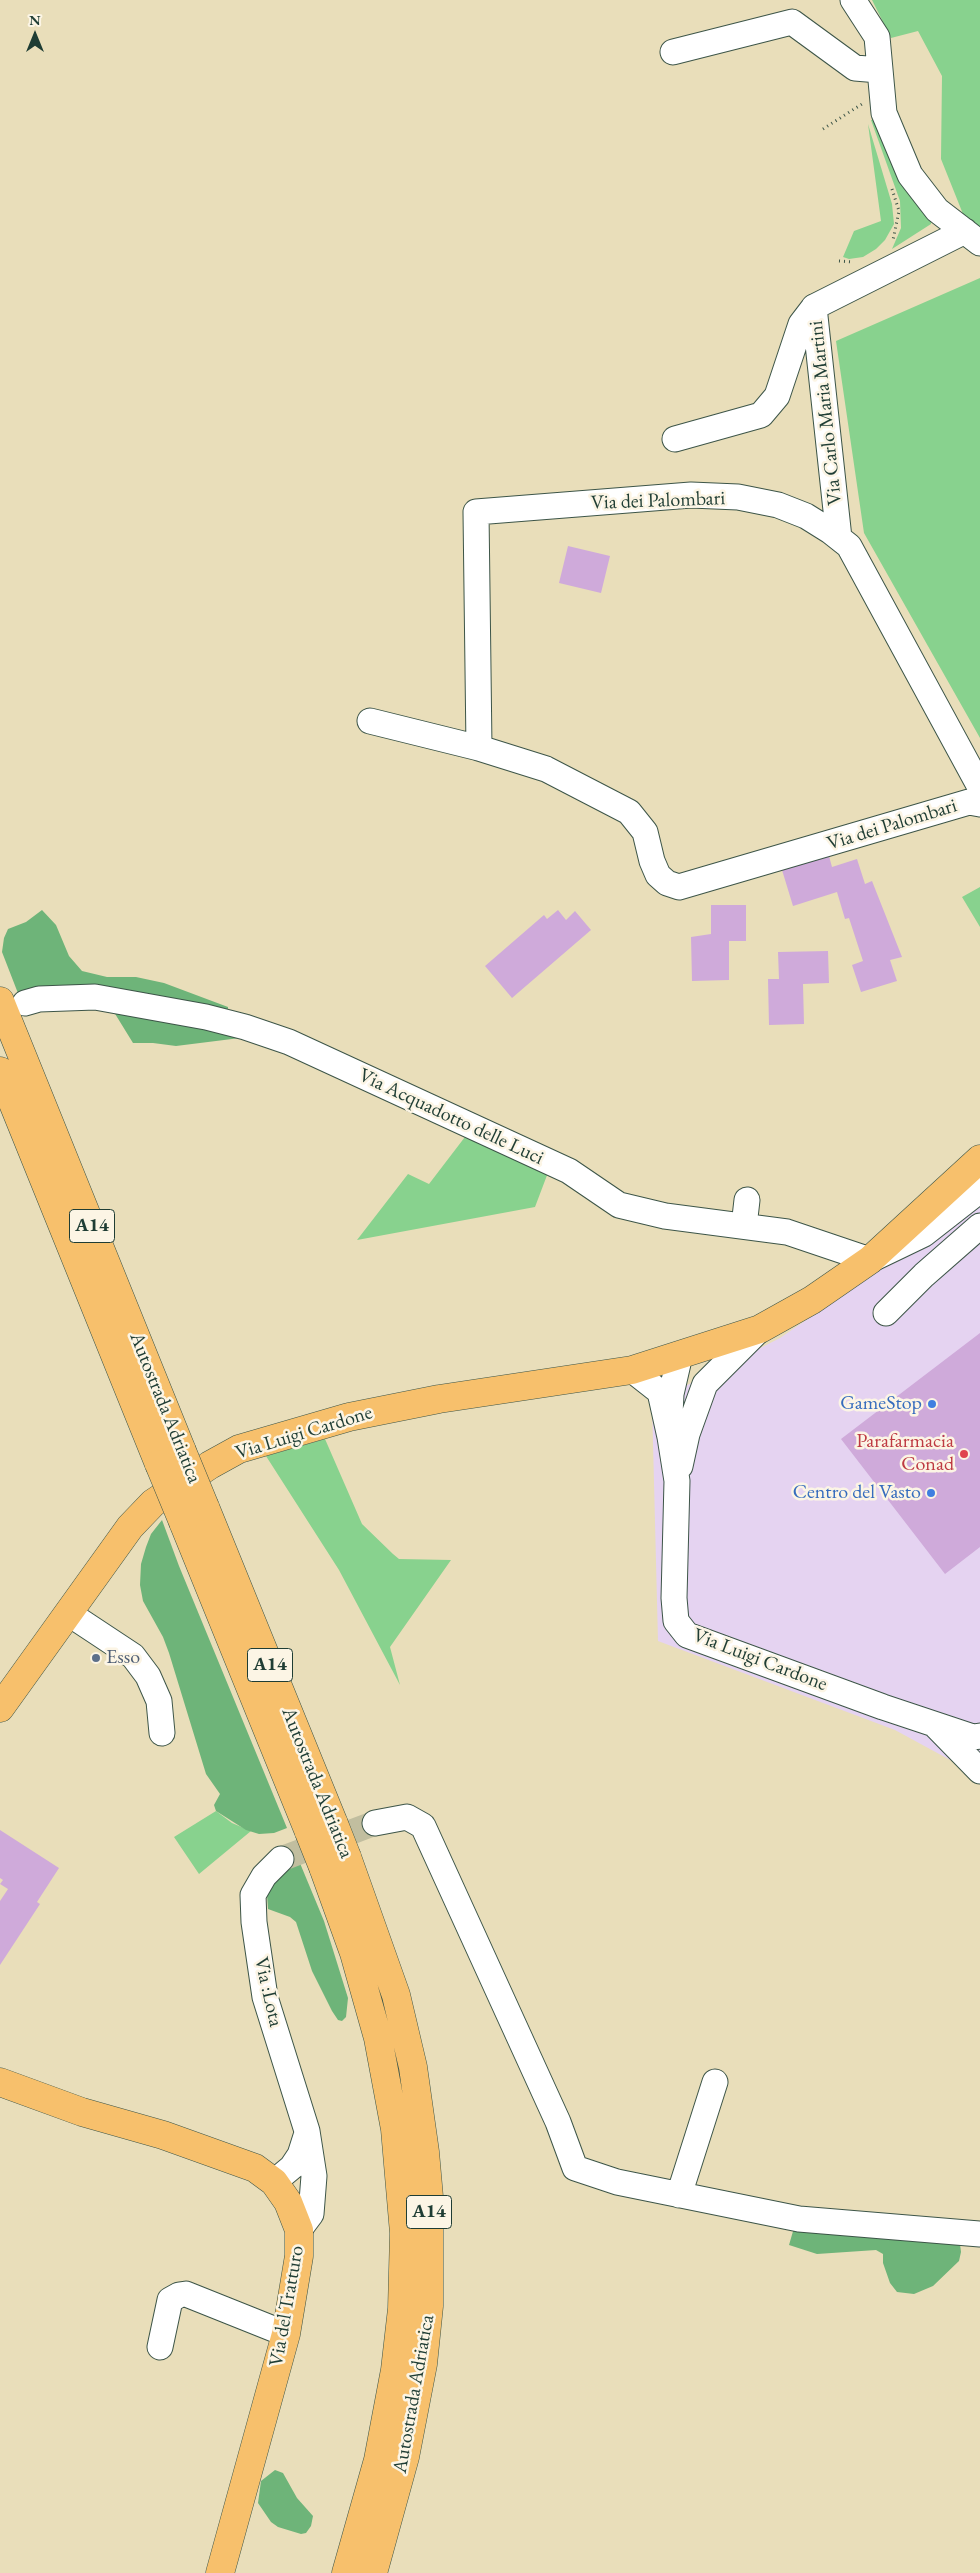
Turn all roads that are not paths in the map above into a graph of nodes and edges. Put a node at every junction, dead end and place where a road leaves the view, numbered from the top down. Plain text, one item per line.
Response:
1 (853, 0) edge
2 (673, 52) dead end
3 (879, 70) junction
4 (972, 237) edge
5 (814, 307) junction
6 (675, 439) dead end
7 (839, 538) junction
8 (370, 721) dead end
9 (479, 748) junction
10 (980, 787) edge
11 (980, 804) edge
12 (12, 1002) edge
13 (0, 1071) edge
14 (980, 1159) edge
15 (980, 1190) edge
16 (747, 1200) dead end
17 (744, 1226) junction
18 (980, 1226) edge
19 (870, 1260) junction
20 (886, 1314) dead end
21 (760, 1329) junction
22 (680, 1355) junction
23 (632, 1370) junction
24 (678, 1436) junction
25 (170, 1458) junction
26 (68, 1613) junction
27 (0, 1708) edge
28 (933, 1724) junction
29 (162, 1733) dead end
30 (980, 1736) edge
31 (980, 1771) edge
32 (376, 1823) tunnel mouth
33 (281, 1859) tunnel mouth
34 (335, 1862) junction
35 (0, 2082) edge
36 (715, 2082) dead end
37 (307, 2131) junction
38 (274, 2182) junction
39 (679, 2195) junction
40 (299, 2230) junction
41 (980, 2234) edge
42 (286, 2334) junction
43 (160, 2347) dead end
44 (220, 2573) edge
45 (346, 2573) edge
46 (373, 2573) edge

1 - 3 street
2 - 3 street
3 - 4 street
4 - 5 street, Via Carlo Maria Martini
5 - 6 street
5 - 7 street, Via Carlo Maria Martini
7 - 9 street, Via dei Palombari
7 - 10 street, Via dei Palombari
8 - 9 street, Via dei Palombari
9 - 11 street, Via dei Palombari
12 - 17 street, Via Acquadotto delle Luci
12 - 25 main road, Autostrada Adriatica / A14
13 - 25 main road, Autostrada Adriatica / A14
14 - 19 main road, Via Luigi Cardone
15 - 19 street, Via Luigi Cardone
16 - 17 street
17 - 19 street, Via Acquadotto delle Luci
18 - 20 street
19 - 21 main road, Via Luigi Cardone
21 - 22 main road, Via Luigi Cardone
21 - 24 street, Via Luigi Cardone
22 - 23 main road, Via Luigi Cardone
22 - 24 street, Via Luigi Cardone
23 - 24 street, Via Luigi Cardone
23 - 26 main road, Via Luigi Cardone
24 - 28 street, Via Luigi Cardone
25 - 34 main road, Autostrada Adriatica / A14, bridge
25 - 34 main road, Autostrada Adriatica / A14, bridge
26 - 27 main road, Via Luigi Cardone
26 - 29 street
28 - 30 street, Via Luigi Cardone
28 - 31 street
32 - 39 street
33 - 37 street, Via :Lota
34 - 45 main road, Autostrada Adriatica / A14
34 - 46 main road, Autostrada Adriatica / A14
35 - 38 main road, Via del Tratturo
36 - 39 street
37 - 38 street
37 - 40 street, Via :Lota
38 - 40 main road, Via del Tratturo
39 - 41 street
40 - 42 main road, Via del Tratturo
42 - 43 street
42 - 44 main road, Via del Tratturo

